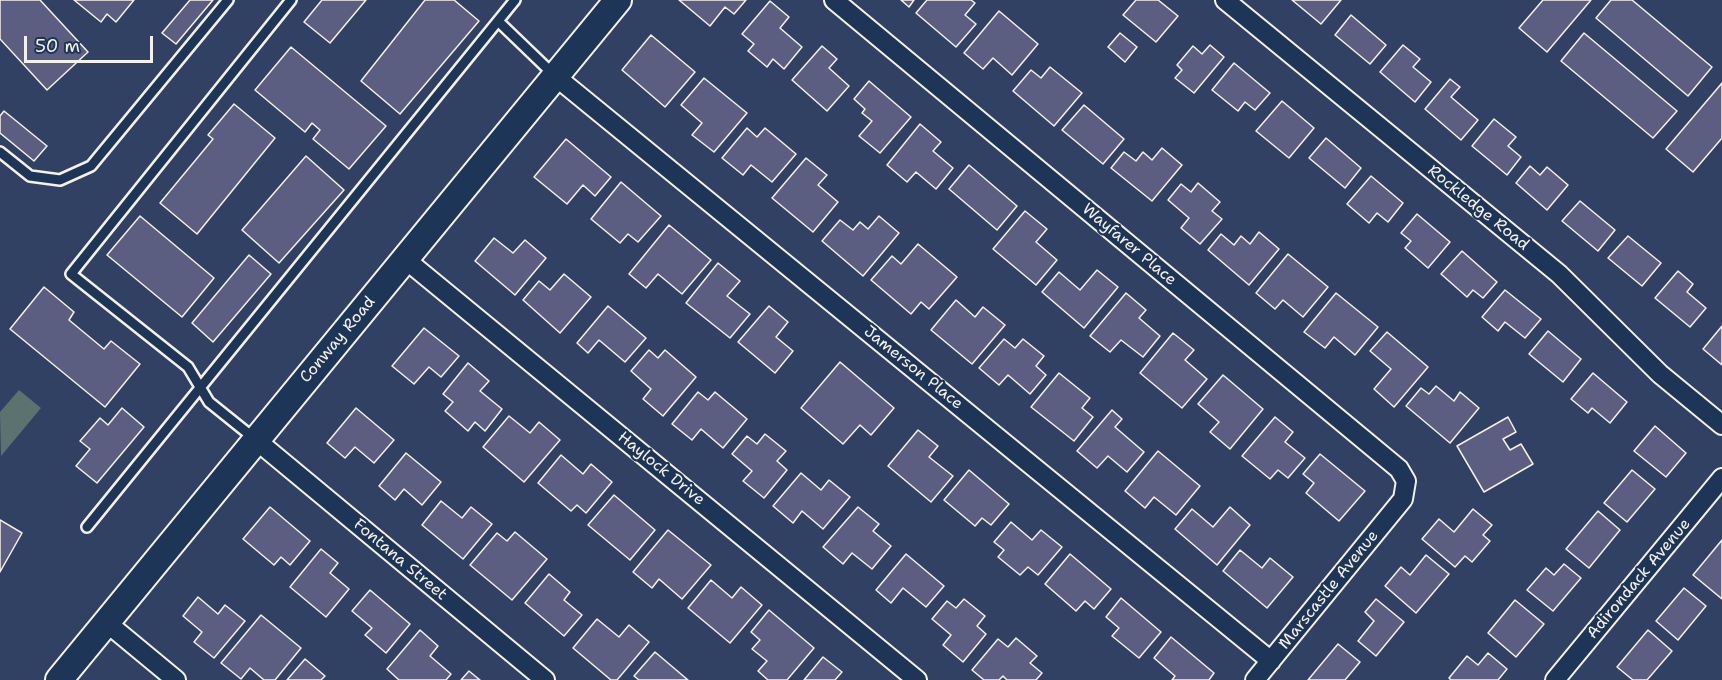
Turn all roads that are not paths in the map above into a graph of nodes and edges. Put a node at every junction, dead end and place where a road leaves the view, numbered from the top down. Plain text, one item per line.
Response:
1 (228, 0) edge
2 (291, 0) edge
3 (515, 0) edge
4 (618, 0) edge
5 (834, 0) edge
6 (1225, 0) edge
7 (499, 22) junction
8 (555, 76) junction
9 (0, 152) edge
10 (405, 259) junction
11 (201, 388) junction
12 (1722, 425) edge
13 (256, 440) junction
14 (1722, 478) edge
15 (1403, 499) joint
16 (87, 527) dead end
17 (106, 622) junction
18 (1271, 660) junction
19 (59, 680) edge
20 (176, 680) edge
21 (545, 680) edge
22 (917, 680) edge
23 (1255, 680) edge
24 (1555, 680) edge

1 - 9 lane
2 - 11 lane
3 - 7 lane
4 - 8 main road, Conway Road
5 - 15 street, Wayfarer Place
6 - 12 street, Rockledge Road
7 - 8 lane
7 - 11 lane
8 - 10 main road, Conway Road
8 - 18 street, Jamerson Place
10 - 13 main road, Conway Road
10 - 22 street, Haylock Drive
11 - 13 lane
11 - 16 lane
13 - 17 main road, Conway Road
13 - 21 street, Fontana Street
14 - 24 street, Adirondack Avenue
15 - 18 street, Marscastle Avenue
17 - 19 main road, Conway Road
17 - 20 street
18 - 23 street, Marscastle Avenue

